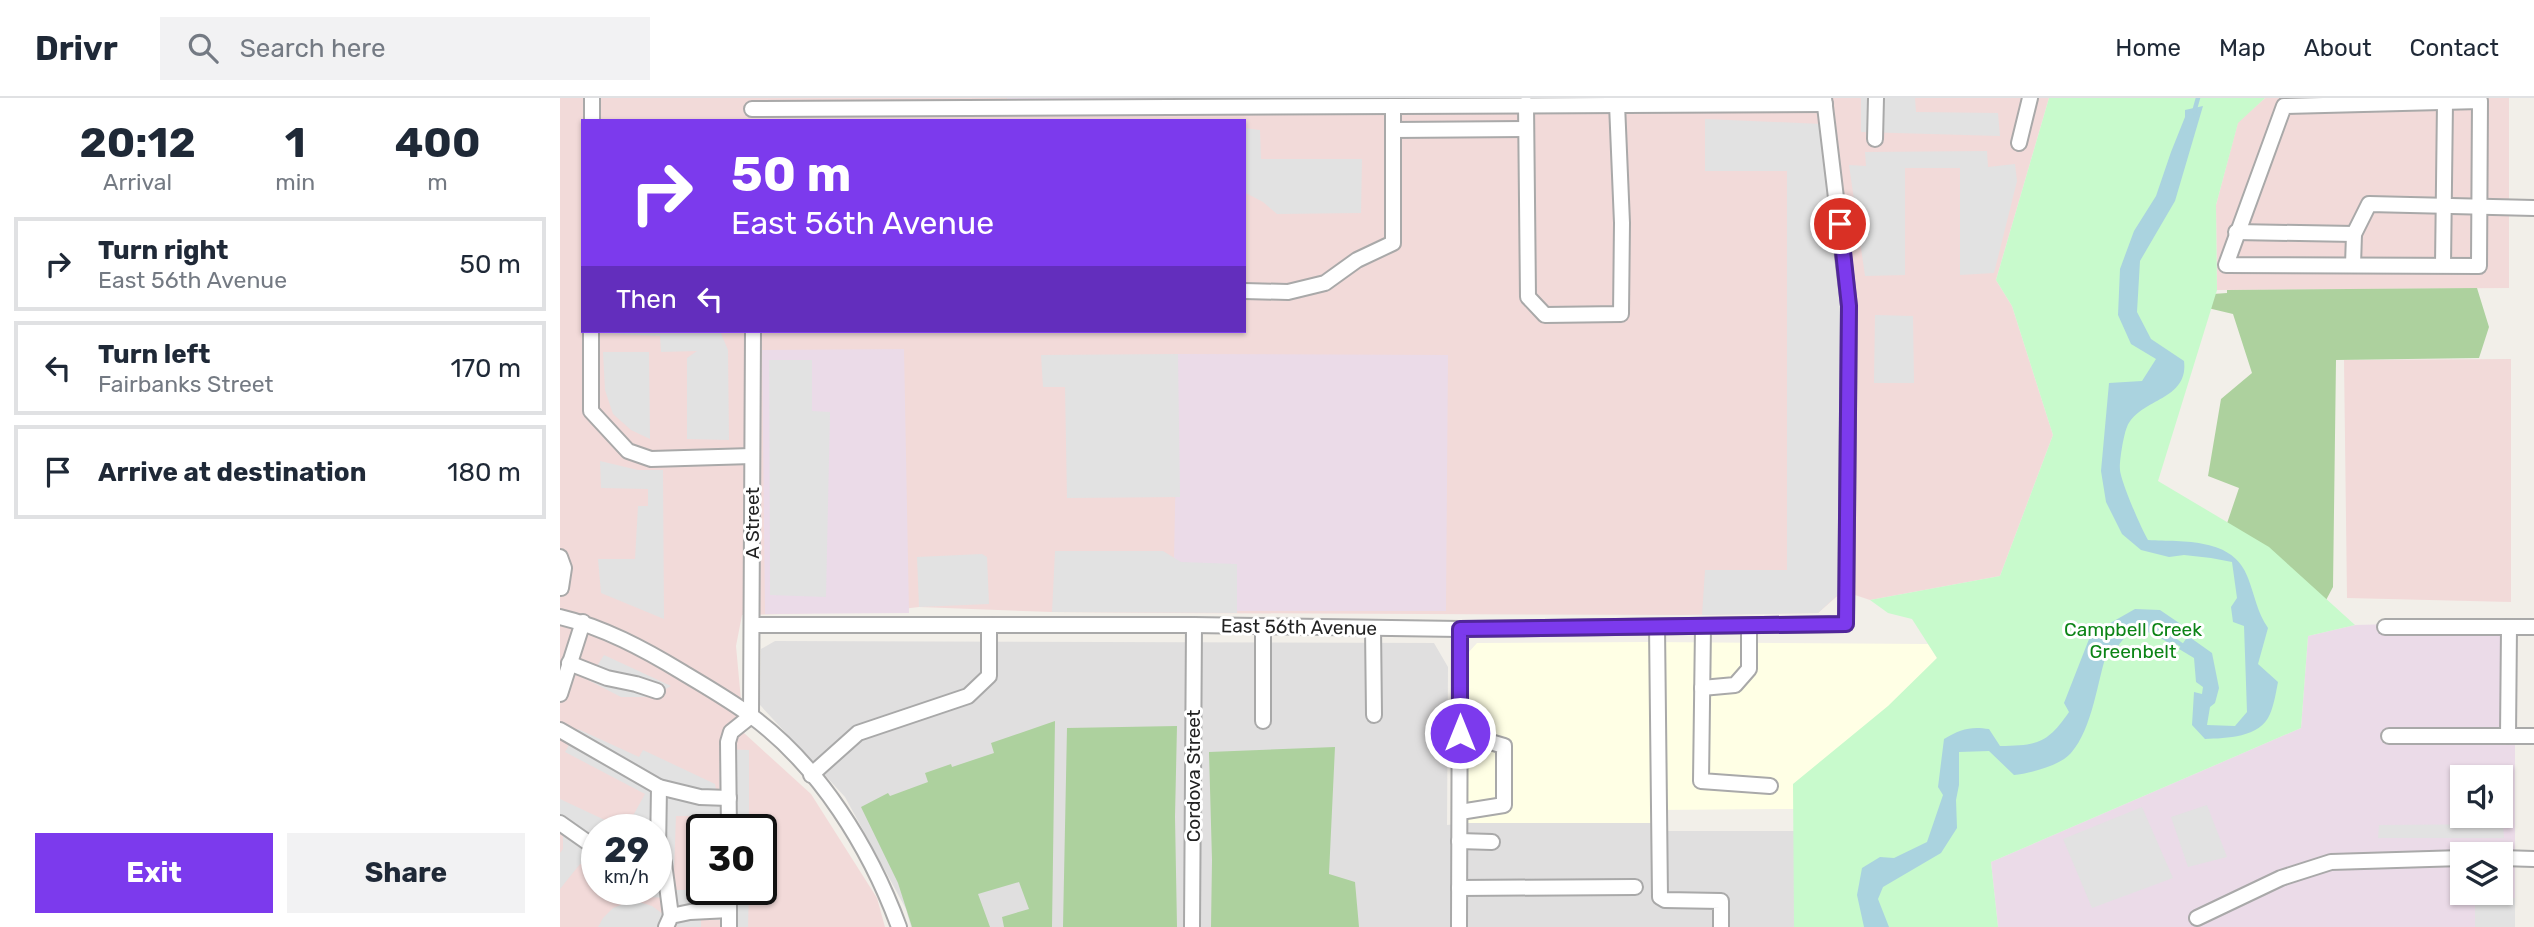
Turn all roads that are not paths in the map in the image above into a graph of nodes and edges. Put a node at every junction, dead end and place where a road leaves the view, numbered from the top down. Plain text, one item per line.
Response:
1 (592, 98) edge
2 (1877, 98) edge
3 (2030, 98) edge
4 (1591, 101) edge
5 (1825, 101) edge
6 (2445, 102) junction
7 (1203, 103) edge
8 (1526, 104) junction
9 (1618, 104) junction
10 (1393, 106) junction
11 (752, 109) edge
12 (592, 119) edge
13 (1193, 119) edge
14 (1526, 129) junction
15 (1393, 130) junction
16 (1875, 139) dead end
17 (2019, 143) dead end
18 (2443, 206) junction
19 (2480, 206) junction
20 (2534, 208) edge
21 (2236, 232) junction
22 (2354, 234) junction
23 (2353, 265) junction
24 (2443, 265) junction
25 (1246, 291) edge
26 (591, 333) edge
27 (753, 333) edge
28 (752, 456) junction
29 (560, 557) edge
30 (560, 590) edge
31 (560, 617) edge
32 (583, 622) junction
33 (753, 625) junction
34 (989, 625) junction
35 (1194, 625) junction
36 (1263, 626) junction
37 (1749, 626) junction
38 (1657, 627) junction
39 (1703, 627) junction
40 (2385, 627) dead end
41 (2509, 627) junction
42 (2534, 627) edge
43 (1373, 628) junction
44 (1460, 629) junction
45 (569, 663) junction
46 (1702, 688) junction
47 (657, 691) dead end
48 (560, 694) edge
49 (1374, 715) dead end
50 (751, 716) junction
51 (1263, 721) dead end
52 (560, 730) edge
53 (1460, 733) junction
54 (2389, 736) dead end
55 (2508, 736) junction
56 (2534, 736) edge
57 (811, 775) junction
58 (1770, 786) dead end
59 (659, 787) junction
60 (729, 798) junction
61 (1460, 812) junction
62 (658, 814) edge
63 (729, 814) edge
64 (560, 823) edge
65 (581, 838) edge
66 (1460, 841) junction
67 (1492, 842) dead end
68 (2450, 858) edge
69 (2513, 858) edge
70 (2534, 859) edge
71 (1635, 887) dead end
72 (1459, 888) junction
73 (729, 905) edge
74 (729, 910) junction
75 (2197, 918) dead end
76 (668, 921) edge
77 (729, 927) edge
78 (899, 927) edge
79 (1192, 927) edge
80 (1459, 927) edge
81 (1721, 927) edge

1 - 12 street
2 - 16 street
3 - 17 street
4 - 8 street
4 - 9 street
5 - 9 street
5 - 37 street, East 56th Avenue
6 - 18 street
6 - 19 street
6 - 21 street
7 - 10 street
7 - 11 street
7 - 13 street
8 - 10 street
8 - 14 street
9 - 14 street
10 - 15 street
14 - 15 street
15 - 25 street
18 - 19 street
18 - 22 street
18 - 24 street
19 - 20 street
19 - 24 street
21 - 22 street
21 - 23 street
22 - 23 street
23 - 24 street
26 - 28 street
27 - 28 street, A Street
28 - 33 street, A Street
29 - 30 street
31 - 32 street
32 - 45 street
32 - 50 street
33 - 34 street, East 56th Avenue
33 - 50 street, A Street
34 - 35 street, East 56th Avenue
34 - 57 street
35 - 36 street, East 56th Avenue
35 - 79 street, Cordova Street
36 - 43 street, East 56th Avenue
36 - 51 street
37 - 39 street, East 56th Avenue
37 - 46 street
38 - 39 street, East 56th Avenue
38 - 44 street, East 56th Avenue
38 - 81 street
39 - 46 street
40 - 41 street
41 - 42 street
41 - 55 street
43 - 44 street, East 56th Avenue
43 - 49 street
44 - 53 street
45 - 47 street
45 - 48 street
46 - 58 street
50 - 57 street
50 - 60 street
52 - 59 street
53 - 61 street
53 - 61 street
54 - 55 street
55 - 56 street
57 - 78 street
59 - 60 street
59 - 62 street
60 - 63 street
61 - 66 street
64 - 65 street
66 - 67 street
66 - 72 street
68 - 75 street
69 - 70 street
71 - 72 street
72 - 80 street
73 - 74 street
74 - 76 street
74 - 77 street

